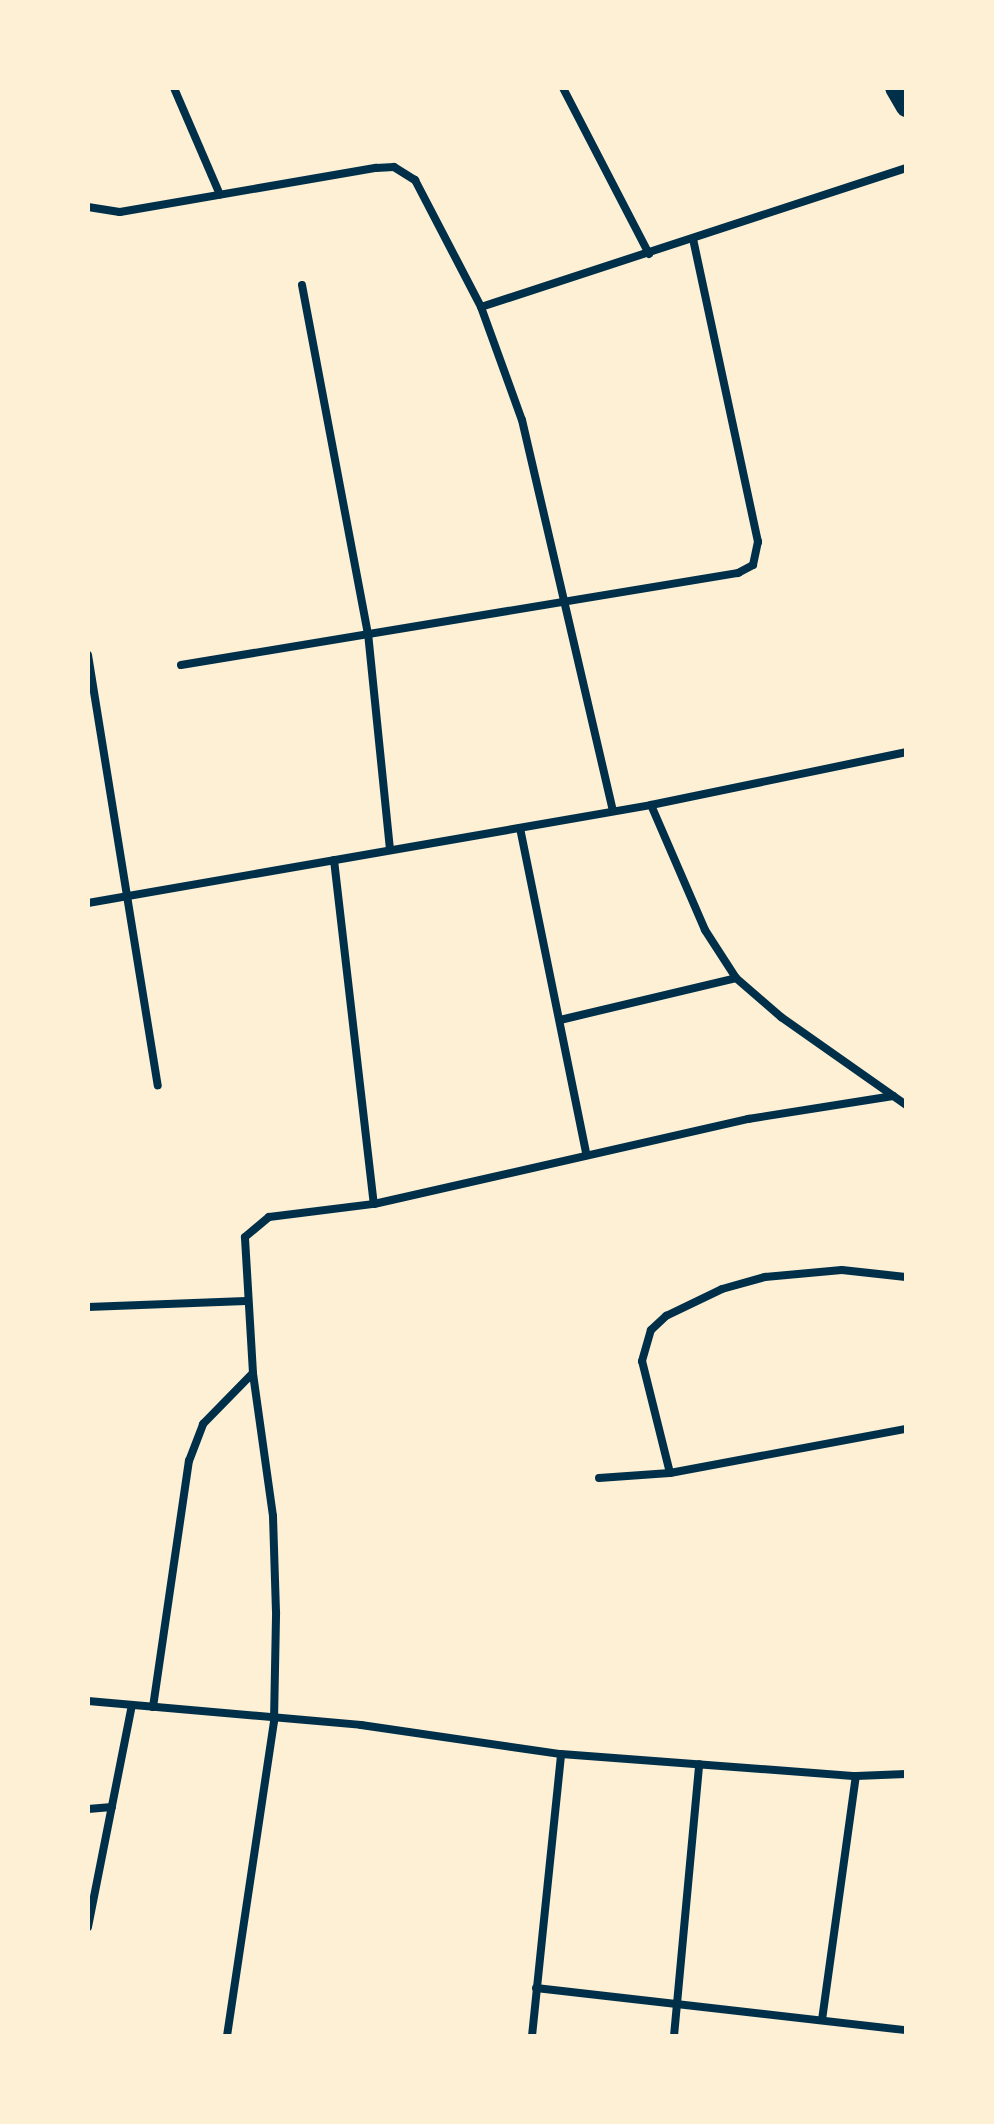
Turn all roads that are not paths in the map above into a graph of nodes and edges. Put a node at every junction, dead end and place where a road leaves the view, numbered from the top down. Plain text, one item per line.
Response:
1 (174, 88) edge
2 (563, 88) edge
3 (895, 88) edge
4 (906, 107) edge
5 (906, 168) edge
6 (220, 195) junction
7 (88, 207) edge
8 (693, 240) junction
9 (649, 254) junction
10 (302, 285) dead end
11 (481, 307) junction
12 (564, 598) junction
13 (368, 633) junction
14 (88, 655) edge
15 (181, 665) dead end
16 (906, 752) edge
17 (651, 805) junction
18 (613, 811) junction
19 (520, 828) junction
20 (390, 850) junction
21 (334, 860) junction
22 (128, 896) junction
23 (88, 903) edge
24 (736, 978) junction
25 (560, 1020) junction
26 (158, 1085) dead end
27 (893, 1096) junction
28 (906, 1105) edge
29 (586, 1153) junction
30 (374, 1204) junction
31 (906, 1277) edge
32 (246, 1301) junction
33 (88, 1307) edge
34 (253, 1373) junction
35 (906, 1429) edge
36 (670, 1473) junction
37 (599, 1478) dead end
38 (88, 1701) edge
39 (132, 1705) junction
40 (153, 1707) junction
41 (274, 1721) junction
42 (561, 1754) junction
43 (699, 1764) junction
44 (906, 1774) edge
45 (856, 1776) junction
46 (112, 1807) junction
47 (88, 1809) edge
48 (88, 1927) edge
49 (536, 1988) junction
50 (678, 2003) junction
51 (822, 2020) junction
52 (906, 2030) edge
53 (227, 2036) edge
54 (532, 2036) edge
55 (674, 2036) edge

1 - 6 street
2 - 9 street
3 - 4 main road
5 - 8 street
6 - 7 street
6 - 11 street
8 - 9 street
8 - 12 street
9 - 11 street
10 - 13 street
11 - 12 street
12 - 13 street
12 - 18 street
13 - 15 street
13 - 20 street
14 - 22 street
16 - 17 street
17 - 18 street
17 - 24 street
18 - 19 street
19 - 20 street
19 - 25 street
20 - 21 street
21 - 22 street
21 - 30 street
22 - 23 street
22 - 26 street
24 - 25 street
24 - 27 street
25 - 29 street
27 - 28 street
27 - 29 street
29 - 30 street
30 - 32 street
31 - 36 street
32 - 33 street
32 - 34 street
34 - 40 street
34 - 41 street
35 - 36 street
36 - 37 street
38 - 39 street
39 - 40 street
39 - 46 street
40 - 41 street
41 - 42 street
41 - 53 street
42 - 43 street
42 - 49 street
43 - 45 street
43 - 50 street
44 - 45 street
45 - 51 street
46 - 47 street
46 - 48 street
49 - 50 street
49 - 54 street
50 - 51 street
50 - 55 street
51 - 52 street

